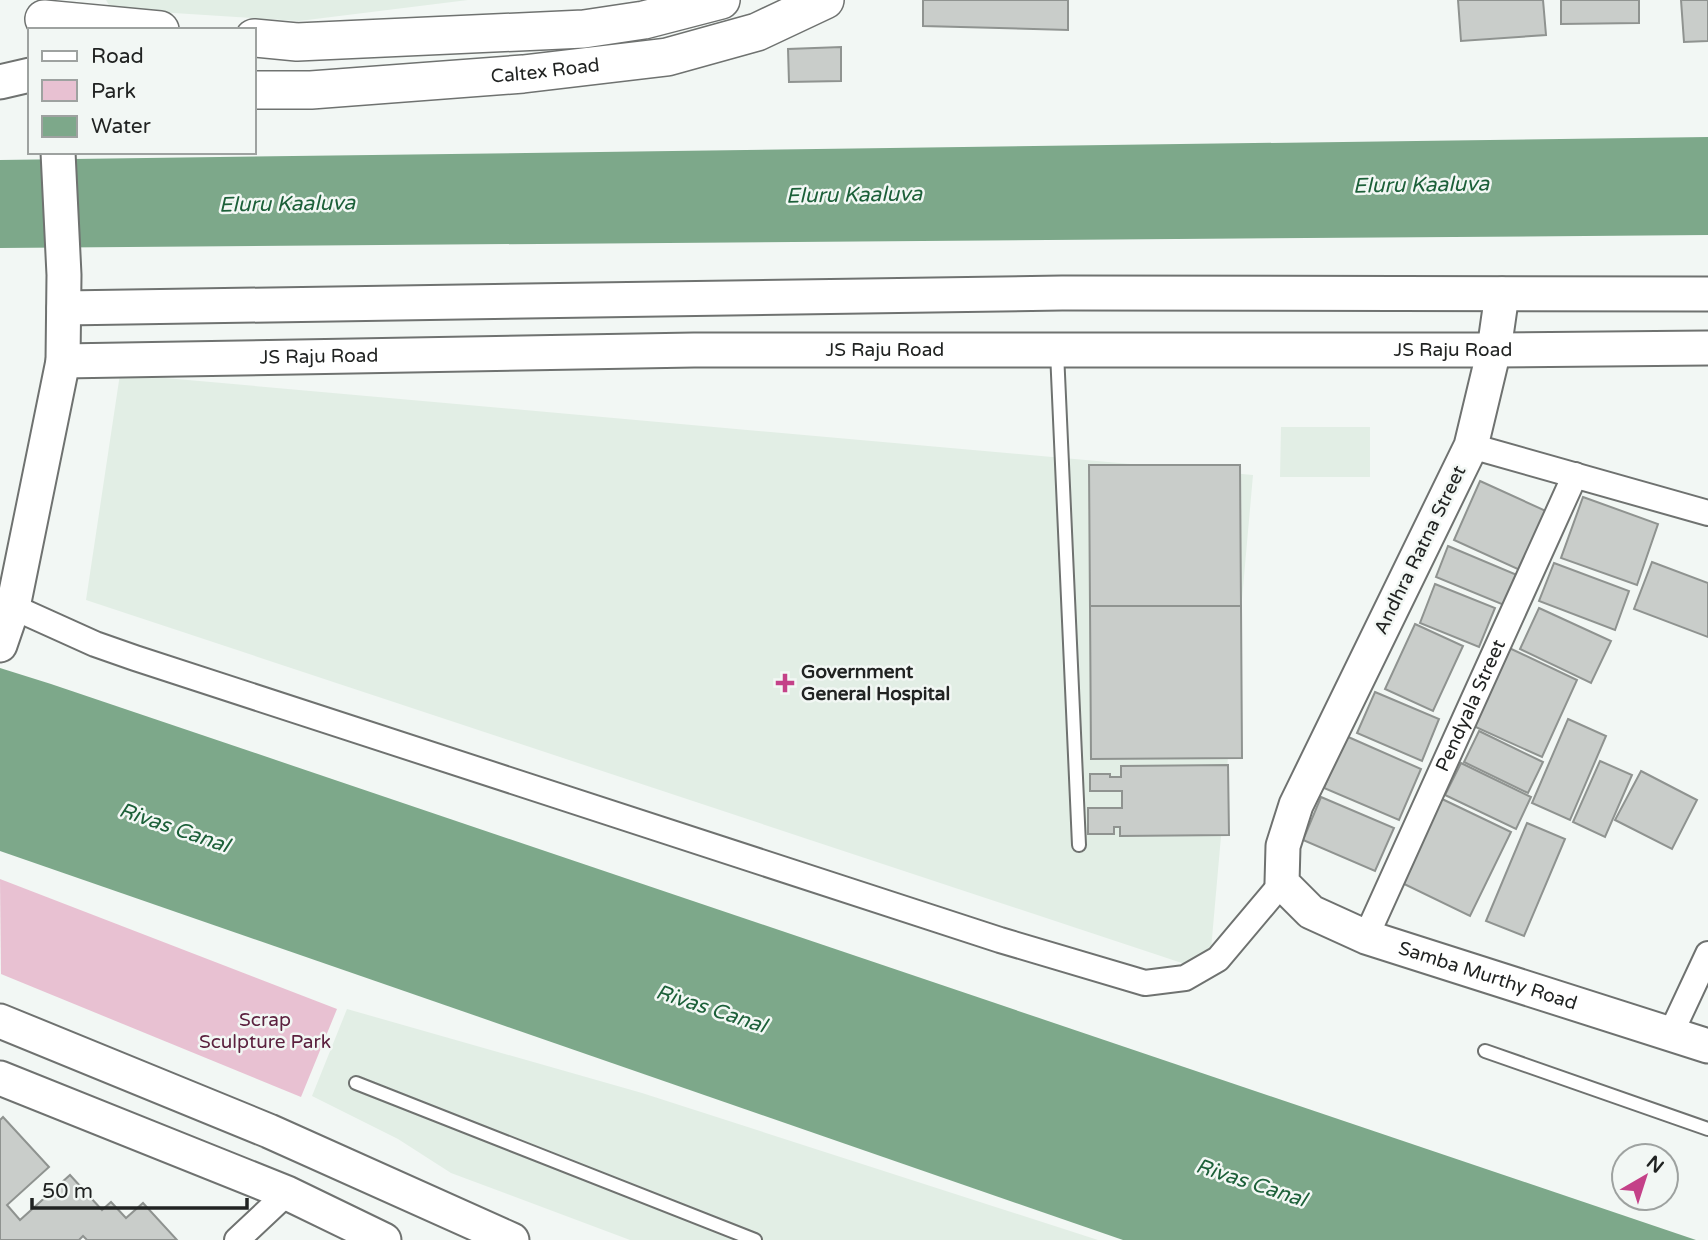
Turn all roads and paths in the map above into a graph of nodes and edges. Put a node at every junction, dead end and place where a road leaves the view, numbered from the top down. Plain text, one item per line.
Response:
1 (721, 0) edge
2 (825, 0) edge
3 (40, 16) edge
4 (143, 28) edge
5 (256, 38) edge
6 (28, 75) edge
7 (0, 82) edge
8 (256, 90) edge
9 (58, 154) edge
10 (1502, 294) junction
11 (1708, 294) edge
12 (64, 308) junction
13 (1708, 348) edge
14 (1057, 350) junction
15 (1494, 350) junction
16 (63, 361) junction
17 (1471, 446) junction
18 (1576, 475) junction
19 (1708, 513) edge
20 (13, 607) junction
21 (0, 644) edge
22 (1079, 845) dead end
23 (1282, 883) junction
24 (1366, 937) junction
25 (1708, 954) edge
26 (1, 1021) edge
27 (1671, 1033) junction
28 (1708, 1046) edge
29 (1485, 1051) dead end
30 (0, 1078) edge
31 (356, 1083) dead end
32 (1708, 1129) edge
33 (287, 1193) junction
34 (237, 1240) edge
35 (384, 1240) edge
36 (512, 1240) edge
37 (755, 1240) edge

1 - 5 main road, Caltex Road
2 - 8 main road, Caltex Road
3 - 4 main road
6 - 7 street
9 - 12 street
10 - 11 street
10 - 12 street
10 - 15 street
12 - 16 street
13 - 15 street, JS Raju Road
14 - 15 street, JS Raju Road
14 - 16 street, JS Raju Road
14 - 22 lane
15 - 17 street
16 - 20 street
17 - 18 street, Andhra Ratna Street
17 - 23 street, Andhra Ratna Street
18 - 19 street, Andhra Ratna Street
18 - 24 street, Pendyala Street
20 - 21 street
20 - 23 street
23 - 24 street, Samba Murthy Road
24 - 27 street, Samba Murthy Road
25 - 27 street
26 - 36 street
27 - 28 street, Samba Murthy Road
29 - 32 lane
30 - 33 street
31 - 37 lane
33 - 34 street
33 - 35 street

